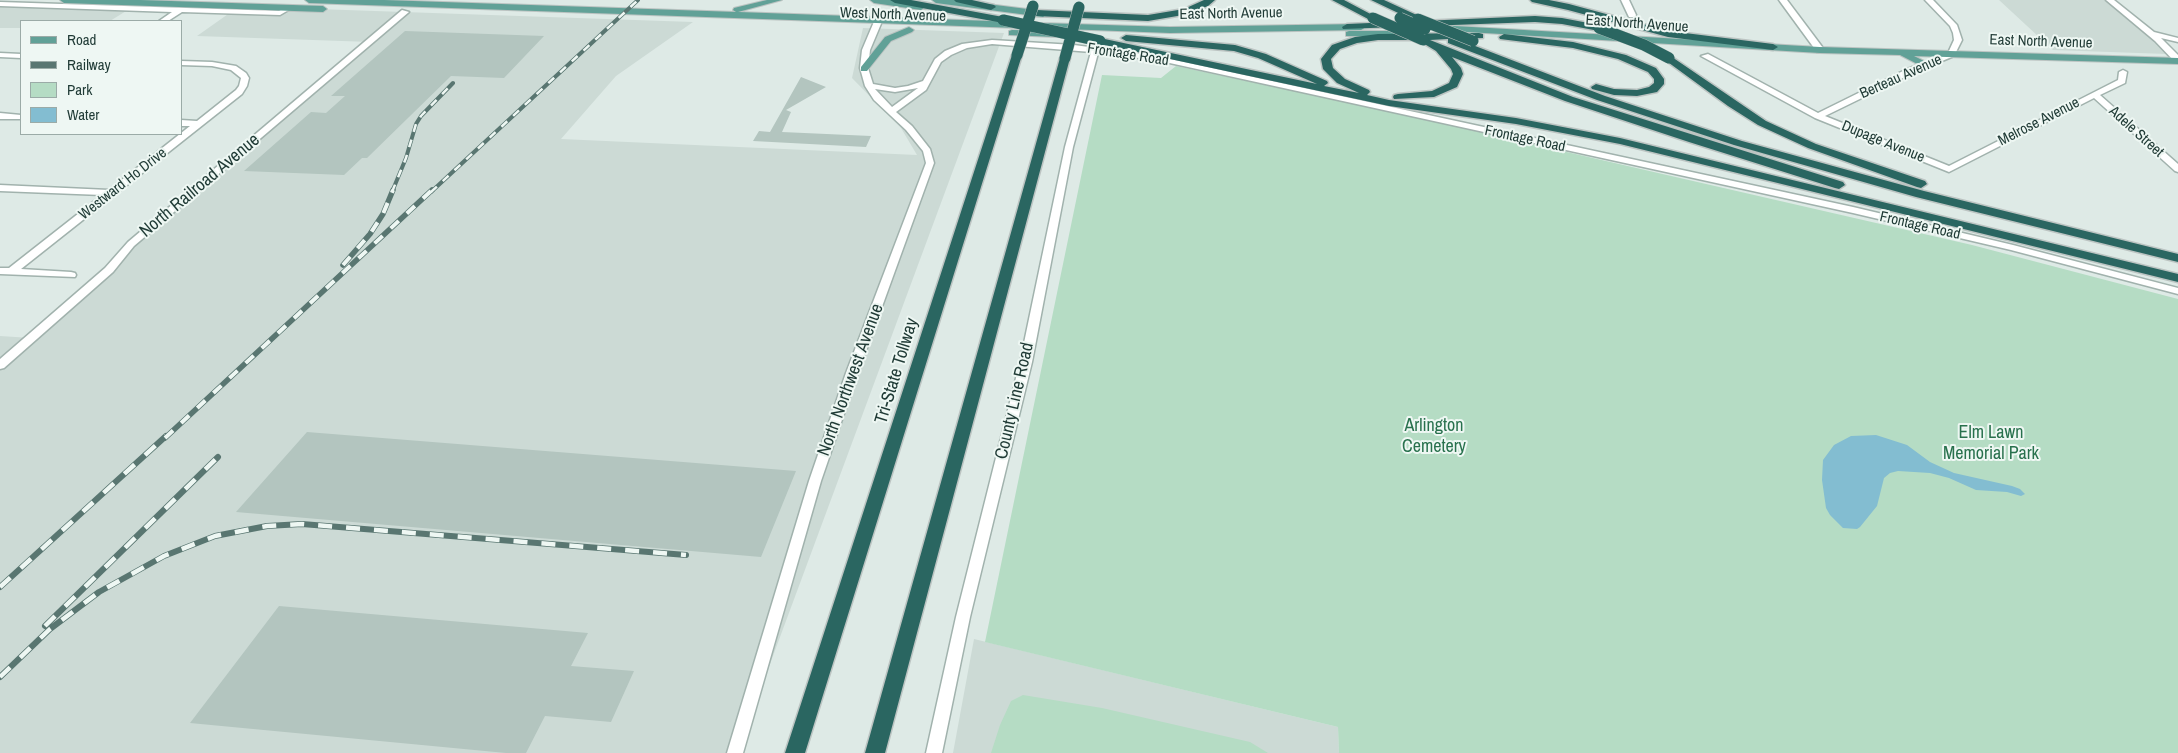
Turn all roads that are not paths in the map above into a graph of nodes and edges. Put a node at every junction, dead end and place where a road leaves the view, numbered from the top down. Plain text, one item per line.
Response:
1 (64, 0) edge
2 (309, 0) edge
3 (322, 0) edge
4 (778, 0) edge
5 (874, 0) edge
6 (895, 0) edge
7 (936, 0) edge
8 (959, 0) edge
9 (1210, 0) edge
10 (1337, 0) edge
11 (1535, 0) edge
12 (1625, 0) edge
13 (1783, 0) edge
14 (1929, 0) edge
15 (2110, 0) edge
16 (1372, 1) edge
17 (417, 2) edge
18 (1080, 3) edge
19 (0, 4) edge
20 (188, 4) junction
21 (1035, 6) edge
22 (991, 7) junction
23 (180, 10) junction
24 (284, 11) junction
25 (405, 12) junction
26 (706, 14) junction
27 (1632, 15) dead end
28 (165, 20) edge
29 (1003, 21) junction
30 (877, 24) junction
31 (1321, 27) junction
32 (1347, 27) junction
33 (909, 30) junction
34 (2150, 32) junction
35 (1504, 37) junction
36 (1094, 39) junction
37 (1476, 39) junction
38 (2178, 40) edge
39 (1773, 47) junction
40 (1438, 48) junction
41 (1820, 50) junction
42 (1900, 53) junction
43 (1951, 54) junction
44 (0, 56) edge
45 (20, 56) edge
46 (1705, 56) dead end
47 (2178, 61) edge
48 (182, 63) edge
49 (1925, 65) junction
50 (864, 69) junction
51 (2123, 72) dead end
52 (927, 81) junction
53 (869, 86) junction
54 (2094, 94) junction
55 (1389, 103) junction
56 (892, 111) junction
57 (0, 116) edge
58 (1818, 116) junction
59 (20, 117) edge
60 (182, 123) edge
61 (199, 124) junction
62 (1949, 169) joint
63 (2178, 170) edge
64 (0, 188) edge
65 (113, 193) junction
66 (2178, 257) edge
67 (0, 271) edge
68 (11, 272) junction
69 (2178, 272) edge
70 (71, 275) dead end
71 (2178, 278) edge
72 (2178, 291) edge
73 (0, 365) edge
74 (734, 753) edge
75 (795, 753) edge
76 (875, 753) edge
77 (934, 753) edge

1 - 20 main road, West North Avenue
2 - 3 main road, West North Avenue
3 - 17 main road, West North Avenue
3 - 20 main road
4 - 26 main road
5 - 29 main road
6 - 29 highway
7 - 22 main road
8 - 22 highway
9 - 21 highway
10 - 40 highway, bridge
11 - 39 highway
12 - 27 street
13 - 41 street
14 - 43 street, Berteau Avenue
15 - 34 street
16 - 37 highway, bridge
16 - 66 highway, bridge
17 - 25 main road
17 - 26 main road, West North Avenue
18 - 76 highway, bridge
19 - 23 street, West North Avenue
20 - 23 street
20 - 24 main road, West North Avenue
21 - 22 main road
21 - 31 main road
21 - 75 highway, Tri-State Tollway, bridge
23 - 24 street, West North Avenue
23 - 28 street
24 - 25 main road, West North Avenue
25 - 30 main road, West North Avenue
25 - 73 street, North Railroad Avenue
26 - 30 main road, West North Avenue
29 - 36 highway, bridge
30 - 33 main road, West North Avenue
30 - 36 main road, West North Avenue
30 - 50 street, North Northwest Avenue
31 - 32 main road, East North Avenue
31 - 36 main road, East North Avenue
32 - 39 main road, East North Avenue
32 - 66 highway, bridge
33 - 36 main road, West North Avenue
33 - 50 main road
34 - 38 street
34 - 47 street
35 - 37 main road, East North Avenue
35 - 37 highway
35 - 41 main road, East North Avenue
36 - 37 main road, East North Avenue
36 - 52 street, Frontage Road
36 - 55 highway
36 - 55 highway
36 - 72 street, Frontage Road
36 - 77 street, County Line Road
37 - 40 highway
39 - 41 main road, East North Avenue
40 - 69 highway
41 - 42 main road, East North Avenue
42 - 43 main road, East North Avenue
42 - 49 main road
43 - 47 main road, East North Avenue
43 - 49 street, Berteau Avenue
44 - 45 street
46 - 58 street
48 - 61 street, Westward Ho Drive
49 - 58 street, Berteau Avenue
50 - 53 street, North Northwest Avenue
51 - 54 street, Melrose Avenue
52 - 53 street
52 - 56 street, Frontage Road
53 - 56 street, North Northwest Avenue
54 - 62 street, Melrose Avenue
54 - 63 street, Adele Street
55 - 71 highway
56 - 74 street, North Northwest Avenue
57 - 59 street
58 - 62 street, Dupage Avenue
60 - 61 street
61 - 65 street, Westward Ho Drive
64 - 65 street
65 - 68 street, Westward Ho Drive
67 - 68 street
68 - 70 street

